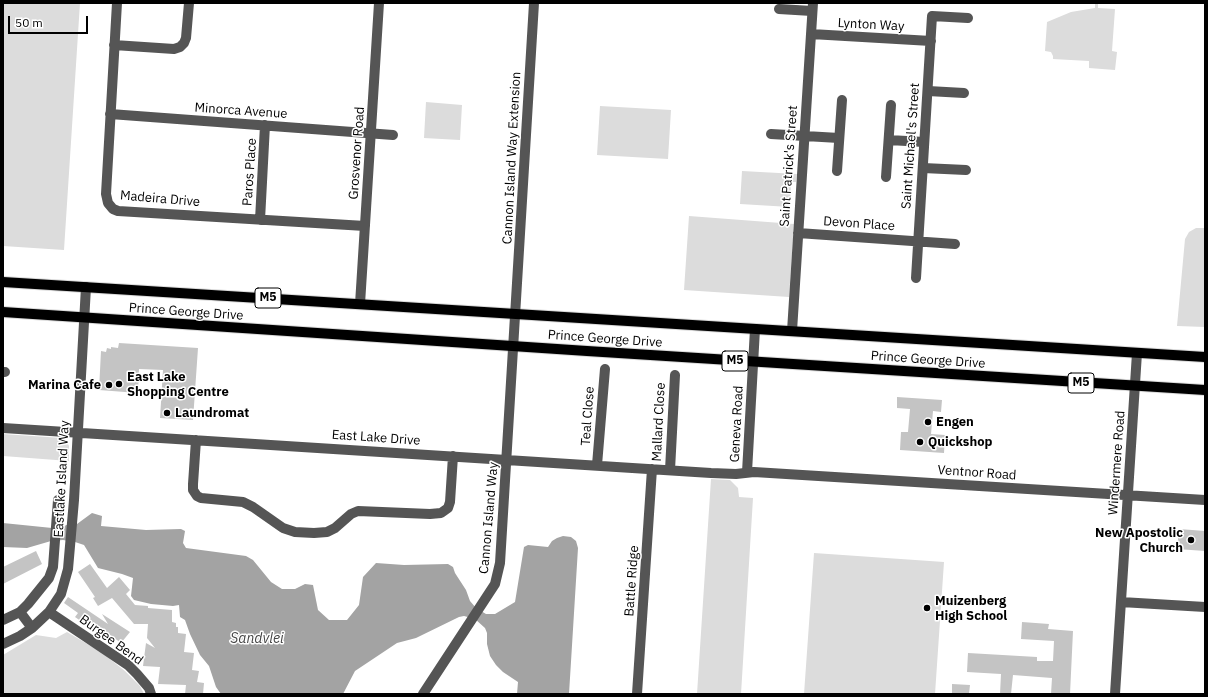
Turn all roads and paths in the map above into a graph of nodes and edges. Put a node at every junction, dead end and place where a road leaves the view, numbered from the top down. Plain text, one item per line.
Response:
1 (116, 3) edge
2 (189, 3) edge
3 (379, 3) edge
4 (534, 3) edge
5 (812, 7) edge
6 (779, 9) dead end
7 (968, 18) dead end
8 (811, 34) junction
9 (931, 41) junction
10 (114, 45) junction
11 (928, 91) junction
12 (964, 93) dead end
13 (842, 100) dead end
14 (891, 105) dead end
15 (110, 114) junction
16 (266, 125) junction
17 (371, 133) junction
18 (771, 134) dead end
19 (393, 135) dead end
20 (804, 136) junction
21 (839, 138) junction
22 (889, 140) junction
23 (924, 142) junction
24 (923, 168) junction
25 (966, 170) dead end
26 (837, 171) dead end
27 (886, 177) dead end
28 (260, 220) junction
29 (365, 226) junction
30 (798, 233) junction
31 (918, 241) junction
32 (955, 244) dead end
33 (916, 278) dead end
34 (3, 282) edge
35 (86, 287) junction
36 (360, 304) junction
37 (3, 312) edge
38 (516, 314) junction
39 (84, 318) junction
40 (755, 329) junction
41 (792, 331) junction
42 (514, 346) junction
43 (1137, 353) junction
44 (1205, 358) edge
45 (753, 362) junction
46 (604, 369) dead end
47 (675, 375) dead end
48 (1135, 386) junction
49 (1205, 390) edge
50 (3, 428) edge
51 (78, 433) junction
52 (196, 440) junction
53 (453, 456) junction
54 (507, 459) junction
55 (597, 465) junction
56 (652, 469) junction
57 (670, 470) junction
58 (747, 472) junction
59 (1128, 495) junction
60 (58, 500) dead end
61 (1205, 500) edge
62 (1122, 602) junction
63 (1205, 607) edge
64 (20, 612) junction
65 (49, 612) junction
66 (3, 620) edge
67 (32, 628) junction
68 (3, 644) edge
69 (151, 694) edge
70 (423, 694) edge
71 (637, 694) edge
72 (1115, 694) edge

1 - 10 street, Madeira Drive
2 - 10 street
3 - 17 street, Grosvenor Road
4 - 38 street, Cannon Island Way Extension
5 - 6 street
5 - 8 street, Saint Patrick's Street
7 - 9 street, Saint Michael's Street
8 - 9 street, Lynton Way
8 - 20 street, Saint Patrick's Street
9 - 11 street, Saint Michael's Street
10 - 15 street, Madeira Drive
11 - 12 street
11 - 23 street, Saint Michael's Street
13 - 21 street
14 - 22 street
15 - 16 street, Minorca Avenue
15 - 28 street, Madeira Drive
16 - 17 street, Minorca Avenue
16 - 28 street, Paros Place
17 - 19 street, Minorca Avenue
17 - 29 street, Grosvenor Road
18 - 20 street
20 - 21 street
20 - 30 street, Saint Patrick's Street
21 - 26 street
22 - 23 street
22 - 27 street
23 - 24 street, Saint Michael's Street
24 - 25 street
24 - 31 street, Saint Michael's Street
28 - 29 street, Madeira Drive
29 - 36 street, Grosvenor Road
30 - 31 street, Devon Place
30 - 41 street, Saint Patrick's Street
31 - 32 street, Devon Place
31 - 33 street, Saint Michael's Street
34 - 35 main road, Prince George Drive / M5
35 - 36 main road, Prince George Drive / M5
35 - 39 street, Eastlake Island Way
36 - 38 main road, Prince George Drive / M5
37 - 39 main road, Prince George Drive / M5
38 - 40 main road, Prince George Drive / M5
38 - 42 street, Cannon Island Way Extension
39 - 42 main road, Prince George Drive / M5
39 - 51 street, Eastlake Island Way
40 - 41 main road, Prince George Drive / M5
40 - 45 street, Geneva Road
41 - 43 main road, Prince George Drive / M5
42 - 45 main road, Prince George Drive / M5
42 - 54 street, Cannon Island Way
43 - 44 main road, Prince George Drive / M5
43 - 48 street, Windermere Road
45 - 48 main road, Prince George Drive / M5
45 - 58 street, Geneva Road
46 - 55 street, Teal Close
47 - 57 street, Mallard Close
48 - 49 main road, Prince George Drive / M5
48 - 59 street, Windermere Road
50 - 51 street, East Lake Drive
51 - 52 street, East Lake Drive
51 - 65 street, Eastlake Island Way
52 - 53 street, East Lake Drive
52 - 53 street
53 - 54 street, East Lake Drive
54 - 55 street, East Lake Drive
54 - 70 street, Cannon Island Way
55 - 56 street, East Lake Drive
56 - 57 street, East Lake Drive
56 - 71 street, Battle Ridge
57 - 58 street, East Lake Drive
58 - 59 street, Ventnor Road
59 - 61 street, Ventnor Road
59 - 62 street, Windermere Road
60 - 64 street
62 - 63 street
62 - 72 street, Windermere Road
64 - 66 street
64 - 67 street
65 - 67 street, Eastlake Island Way
65 - 69 street, Burgee Bend
67 - 68 street, Eastlake Island Way

